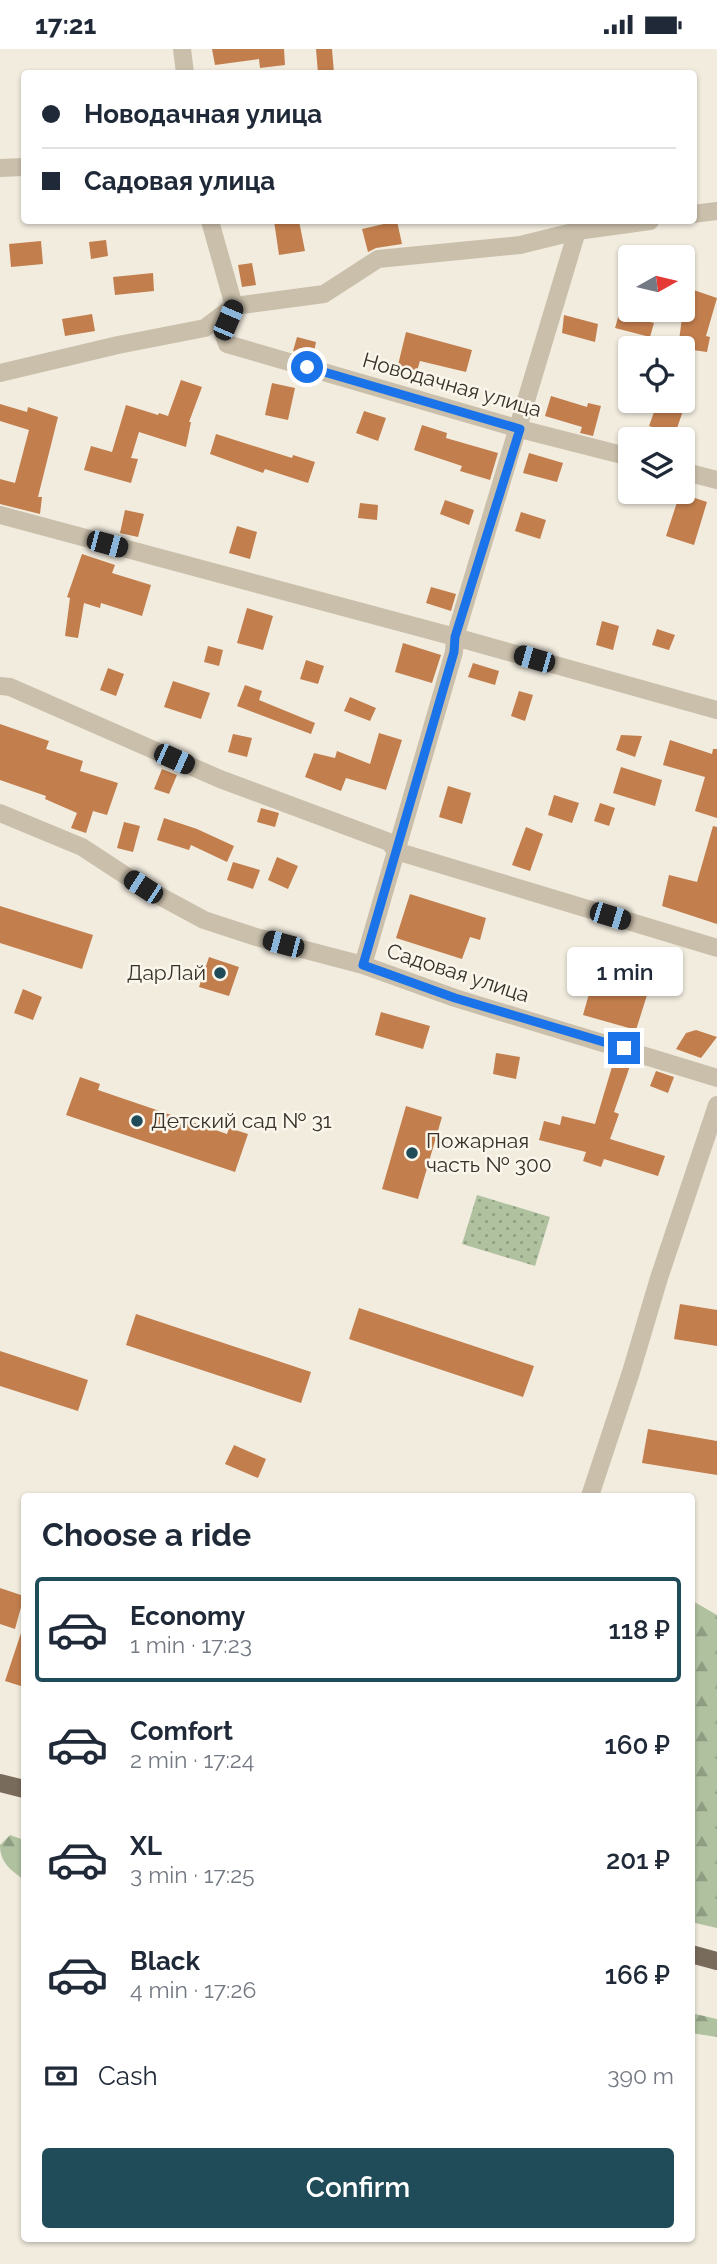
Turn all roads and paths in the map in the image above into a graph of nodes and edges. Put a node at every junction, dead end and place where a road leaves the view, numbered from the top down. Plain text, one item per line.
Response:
1 (182, 49) edge
2 (185, 70) edge
3 (21, 167) edge
4 (0, 168) edge
5 (717, 211) edge
6 (697, 214) edge
7 (211, 224) edge
8 (627, 224) edge
9 (577, 231) junction
10 (234, 306) junction
11 (0, 373) edge
12 (520, 429) junction
13 (618, 454) edge
14 (695, 474) edge
15 (717, 480) edge
16 (0, 515) edge
17 (455, 637) junction
18 (0, 686) edge
19 (717, 710) edge
20 (0, 813) edge
21 (396, 851) junction
22 (717, 948) edge
23 (363, 965) junction
24 (717, 1078) edge
25 (717, 1105) edge
26 (591, 1493) edge
27 (0, 1783) edge
28 (21, 1788) edge
29 (695, 1955) edge
30 (717, 1961) edge

1 - 2 street
3 - 4 street
5 - 6 street
7 - 10 street
8 - 9 street
9 - 10 street
9 - 12 street
10 - 11 street
10 - 12 street, Новодачная улица
12 - 13 street, Новодачная улица
12 - 17 street
14 - 15 street
16 - 17 street
17 - 19 street
17 - 21 street
18 - 21 street
20 - 23 street, Садовая улица
21 - 22 street
21 - 23 street
23 - 24 street, Садовая улица
25 - 26 street
27 - 28 main road
29 - 30 main road

